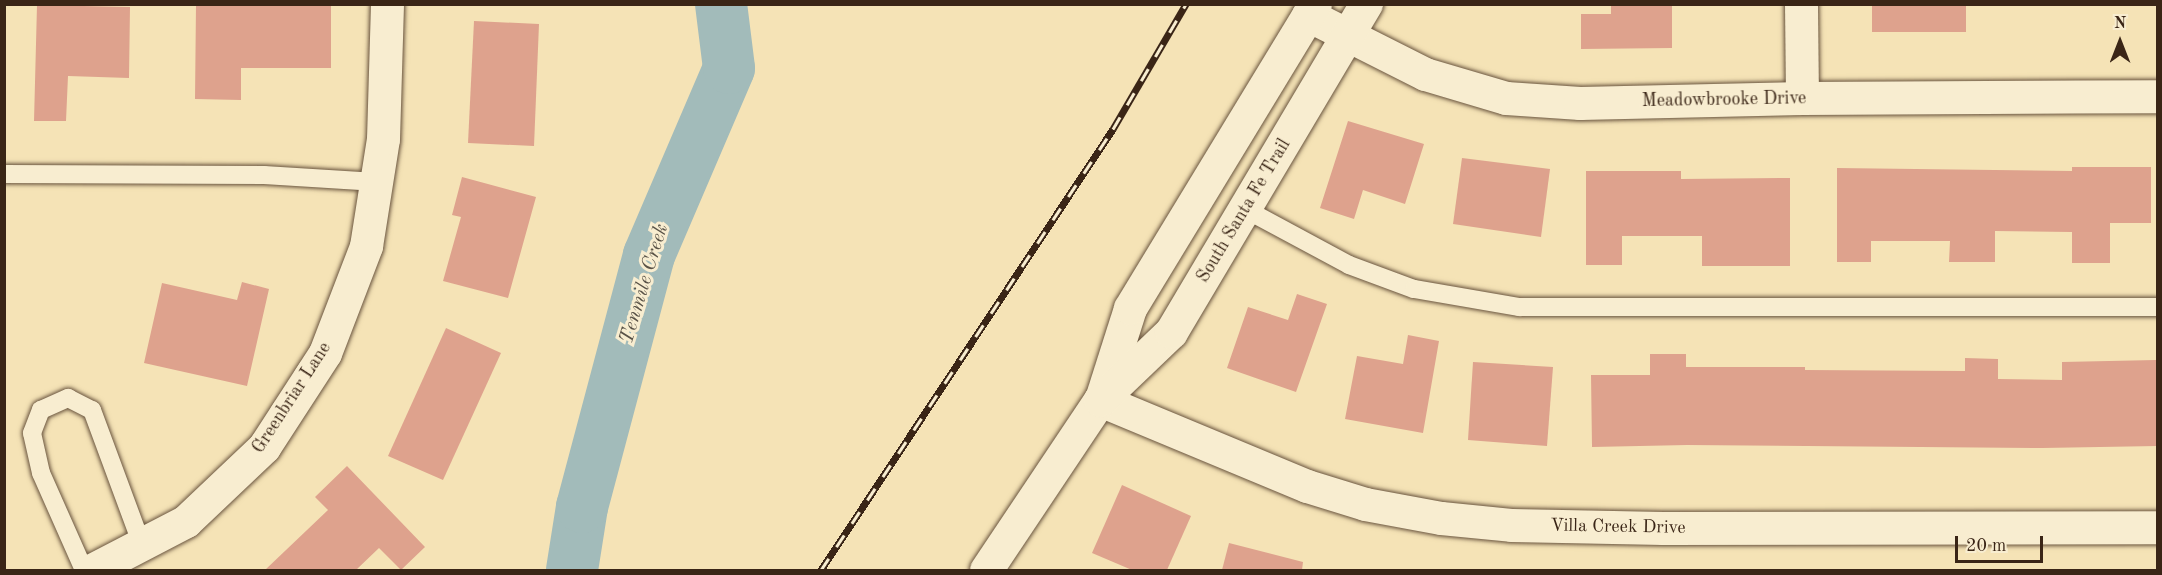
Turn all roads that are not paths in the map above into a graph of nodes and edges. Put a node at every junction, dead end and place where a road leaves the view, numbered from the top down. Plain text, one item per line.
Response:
1 (387, 4) edge
2 (1366, 4) edge
3 (1801, 4) edge
4 (1312, 10) edge
5 (1348, 35) junction
6 (2157, 96) edge
7 (1802, 98) junction
8 (4, 174) edge
9 (376, 182) junction
10 (1204, 187) junction
11 (1245, 209) junction
12 (2157, 307) edge
13 (1101, 400) junction
14 (2157, 527) edge
15 (142, 545) junction
16 (84, 570) edge
17 (92, 570) edge
18 (986, 570) edge

1 - 9 street, Greenbriar Lane
2 - 5 street, South Santa Fe Trail
3 - 7 street
4 - 5 street, Meadowbrooke Drive
4 - 10 street, South Santa Fe Trail
5 - 7 street, Meadowbrooke Drive
5 - 11 street, South Santa Fe Trail
6 - 7 street, Meadowbrooke Drive
8 - 9 lane
9 - 15 street, Greenbriar Lane
10 - 11 street
10 - 13 street, South Santa Fe Trail
11 - 12 lane
11 - 13 street, South Santa Fe Trail
13 - 14 street, Villa Creek Drive
13 - 18 street, South Santa Fe Trail
15 - 16 lane
15 - 17 street, Greenbriar Lane

